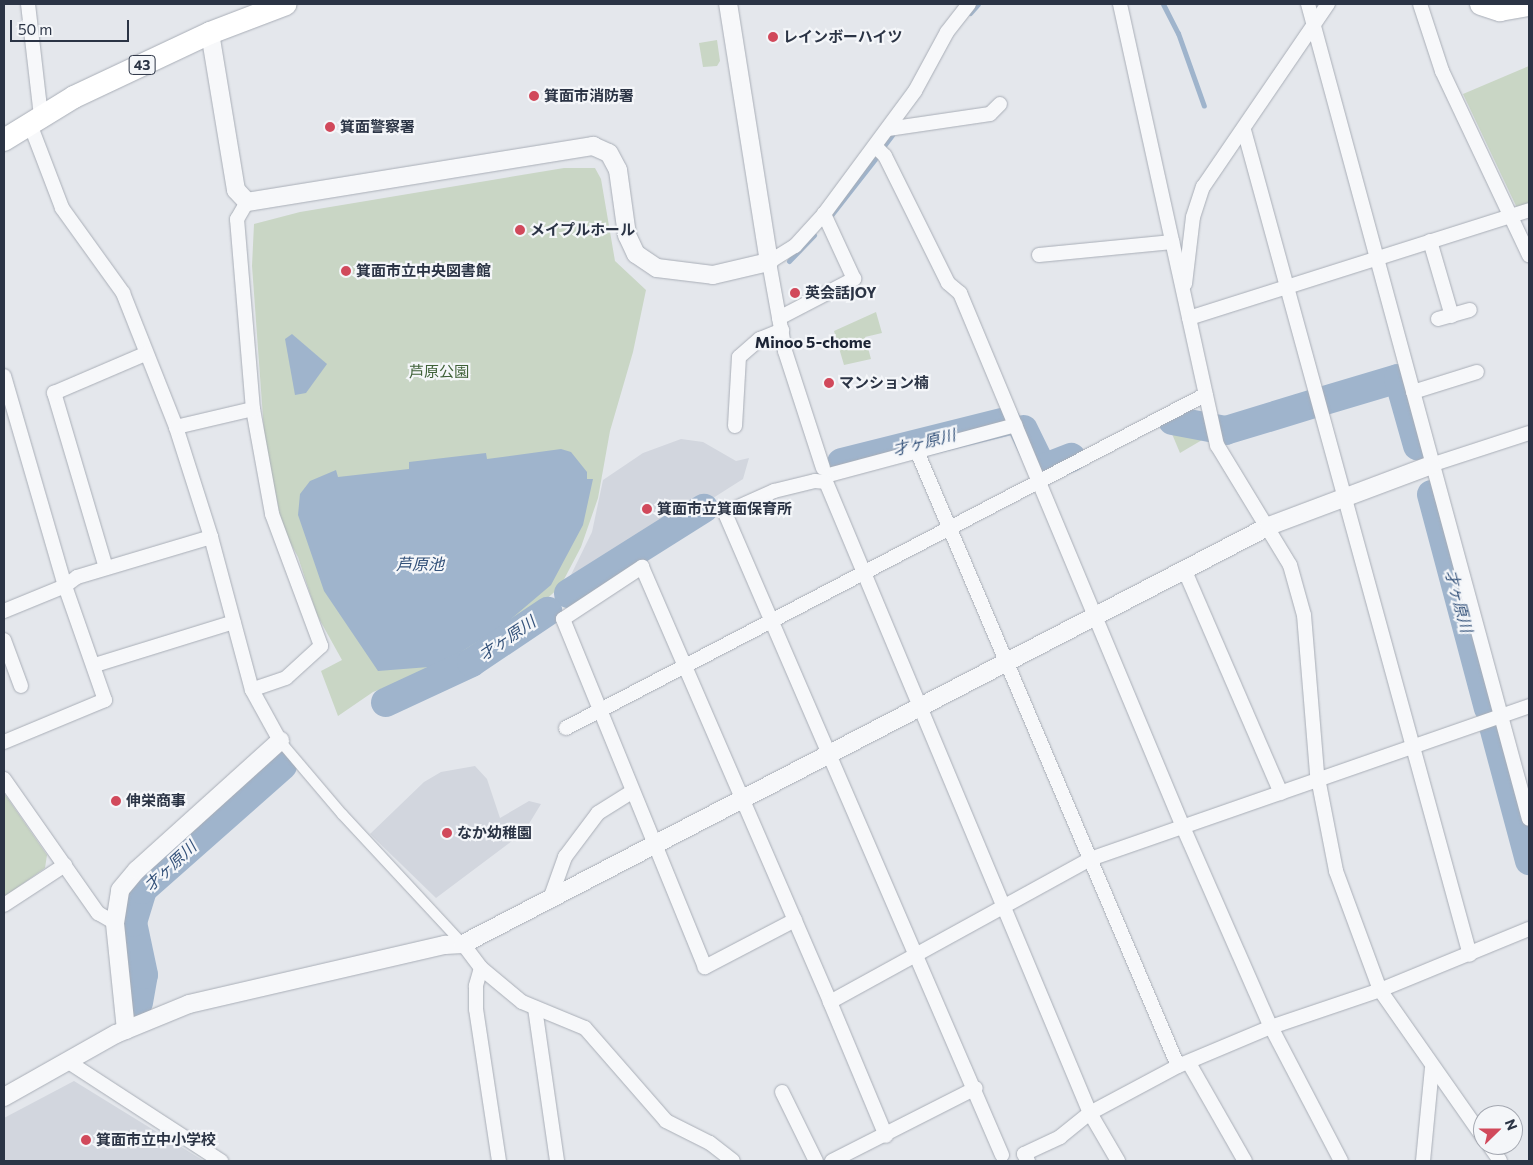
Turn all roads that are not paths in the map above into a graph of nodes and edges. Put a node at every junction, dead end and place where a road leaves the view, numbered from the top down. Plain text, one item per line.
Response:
1 (28, 4) edge
2 (286, 4) edge
3 (728, 4) edge
4 (969, 4) edge
5 (1120, 4) edge
6 (1308, 4) edge
7 (1328, 4) edge
8 (1420, 4) edge
9 (1481, 4) edge
10 (1529, 5) edge
11 (1313, 23) junction
12 (210, 33) junction
13 (1000, 104) dead end
14 (35, 120) junction
15 (888, 129) junction
16 (1244, 130) junction
17 (4, 140) edge
18 (875, 146) junction
19 (247, 202) junction
20 (1529, 210) edge
21 (824, 214) junction
22 (1510, 216) junction
23 (1430, 241) junction
24 (1172, 242) junction
25 (1038, 255) dead end
26 (1529, 255) edge
27 (1376, 257) junction
28 (769, 262) junction
29 (1288, 285) junction
30 (1184, 292) junction
31 (1470, 310) dead end
32 (1452, 316) junction
33 (1189, 318) junction
34 (1438, 320) dead end
35 (781, 324) junction
36 (145, 354) junction
37 (1476, 372) dead end
38 (5, 385) edge
39 (1413, 392) junction
40 (1205, 395) junction
41 (253, 409) junction
42 (1015, 425) junction
43 (735, 426) dead end
44 (176, 427) junction
45 (1529, 433) edge
46 (916, 449) junction
47 (1431, 465) junction
48 (1038, 481) junction
49 (1346, 497) junction
50 (1269, 526) junction
51 (949, 529) junction
52 (211, 537) junction
53 (106, 568) junction
54 (1184, 569) junction
55 (862, 573) junction
56 (65, 586) junction
57 (4, 612) edge
58 (1096, 616) junction
59 (771, 621) junction
60 (234, 622) junction
61 (4, 640) edge
62 (1009, 662) junction
63 (95, 665) junction
64 (684, 665) junction
65 (21, 686) dead end
66 (252, 690) junction
67 (1529, 706) edge
68 (920, 709) junction
69 (599, 710) junction
70 (1500, 716) junction
71 (566, 728) dead end
72 (280, 741) junction
73 (4, 742) edge
74 (1415, 746) junction
75 (831, 755) junction
76 (4, 779) edge
77 (1318, 780) junction
78 (632, 792) junction
79 (1280, 793) junction
80 (743, 801) junction
81 (1529, 819) edge
82 (1183, 827) junction
83 (654, 845) junction
84 (1090, 859) junction
85 (65, 864) junction
86 (550, 899) junction
87 (4, 905) edge
88 (1003, 909) junction
89 (795, 920) junction
90 (116, 923) junction
91 (1529, 929) edge
92 (464, 944) junction
93 (1470, 955) junction
94 (917, 956) junction
95 (481, 968) junction
96 (1380, 990) junction
97 (830, 1002) junction
98 (535, 1008) junction
99 (1271, 1027) junction
100 (126, 1030) junction
101 (67, 1061) junction
102 (1184, 1064) junction
103 (1432, 1068) junction
104 (976, 1088) junction
105 (782, 1092) dead end
106 (4, 1097) edge
107 (1090, 1113) junction
108 (1473, 1123) edge
109 (886, 1136) junction
110 (1002, 1155) dead end
111 (221, 1161) edge
112 (499, 1161) edge
113 (557, 1161) edge
114 (733, 1161) edge
115 (816, 1161) edge
116 (832, 1161) edge
117 (1028, 1161) edge
118 (1118, 1161) edge
119 (1245, 1161) edge
120 (1342, 1161) edge
121 (1423, 1161) edge

1 - 14 street
2 - 12 main road, 43
3 - 28 street
4 - 15 street
5 - 24 street
6 - 11 street
7 - 11 street
8 - 22 street
9 - 10 main road
11 - 16 street
11 - 27 street
12 - 14 main road, 43
12 - 19 street
13 - 15 street
14 - 17 main road, 43
14 - 36 street
15 - 18 street
16 - 29 street
16 - 30 street
18 - 21 street
18 - 42 street
19 - 28 street
19 - 41 street
20 - 22 street
21 - 28 street
21 - 35 street
22 - 23 street
22 - 26 street
23 - 27 street
23 - 32 street
24 - 25 street
24 - 30 street
27 - 29 street
27 - 39 street
28 - 35 street
29 - 33 street
29 - 49 street
30 - 33 street
31 - 32 street
32 - 34 street
33 - 40 street
35 - 43 street
35 - 46 street
36 - 44 street
36 - 53 street
37 - 39 street
38 - 56 street
39 - 47 street
40 - 48 street
40 - 50 street
41 - 44 street
41 - 66 street
42 - 46 street
42 - 48 street
44 - 52 street
45 - 47 street
46 - 51 street
47 - 49 street
47 - 70 street
48 - 51 street
48 - 58 street
49 - 50 street
49 - 74 street
50 - 54 street
50 - 77 street
51 - 55 street
51 - 62 street
52 - 53 street
52 - 60 street
53 - 56 street
54 - 58 street
54 - 79 street
55 - 59 street
55 - 59 street
55 - 68 street
56 - 57 street
56 - 63 street
58 - 62 street
58 - 82 street
59 - 64 street
59 - 75 street
60 - 63 street
60 - 66 street
61 - 65 street
62 - 68 street
62 - 84 street
63 - 73 street
64 - 69 street
64 - 69 street
64 - 80 street
66 - 72 street
67 - 70 street
68 - 75 street
68 - 88 street
69 - 71 street
69 - 78 street
70 - 74 street
70 - 81 street
72 - 90 street
72 - 92 street
74 - 77 street
74 - 93 street
75 - 80 street
75 - 94 street
76 - 85 street
77 - 79 street
77 - 96 street
78 - 83 street
78 - 86 street
79 - 82 street
80 - 83 street
80 - 89 street
82 - 84 street
82 - 99 street
83 - 86 street
83 - 89 street
84 - 88 street
84 - 102 street
85 - 87 street
85 - 90 street
86 - 92 street
88 - 94 street
88 - 107 street
89 - 97 street
90 - 100 street
91 - 93 street
92 - 95 street
92 - 100 street
93 - 96 street
94 - 97 street
94 - 104 street
95 - 98 street
95 - 112 street
96 - 99 street
96 - 103 street
97 - 109 street
98 - 113 street
98 - 114 street
99 - 102 street
99 - 120 street
100 - 101 street
101 - 106 street
101 - 111 street
102 - 107 street
102 - 119 street
103 - 108 street
103 - 121 street
104 - 109 street
104 - 110 street
105 - 115 street
107 - 117 street
107 - 118 street
109 - 116 street

